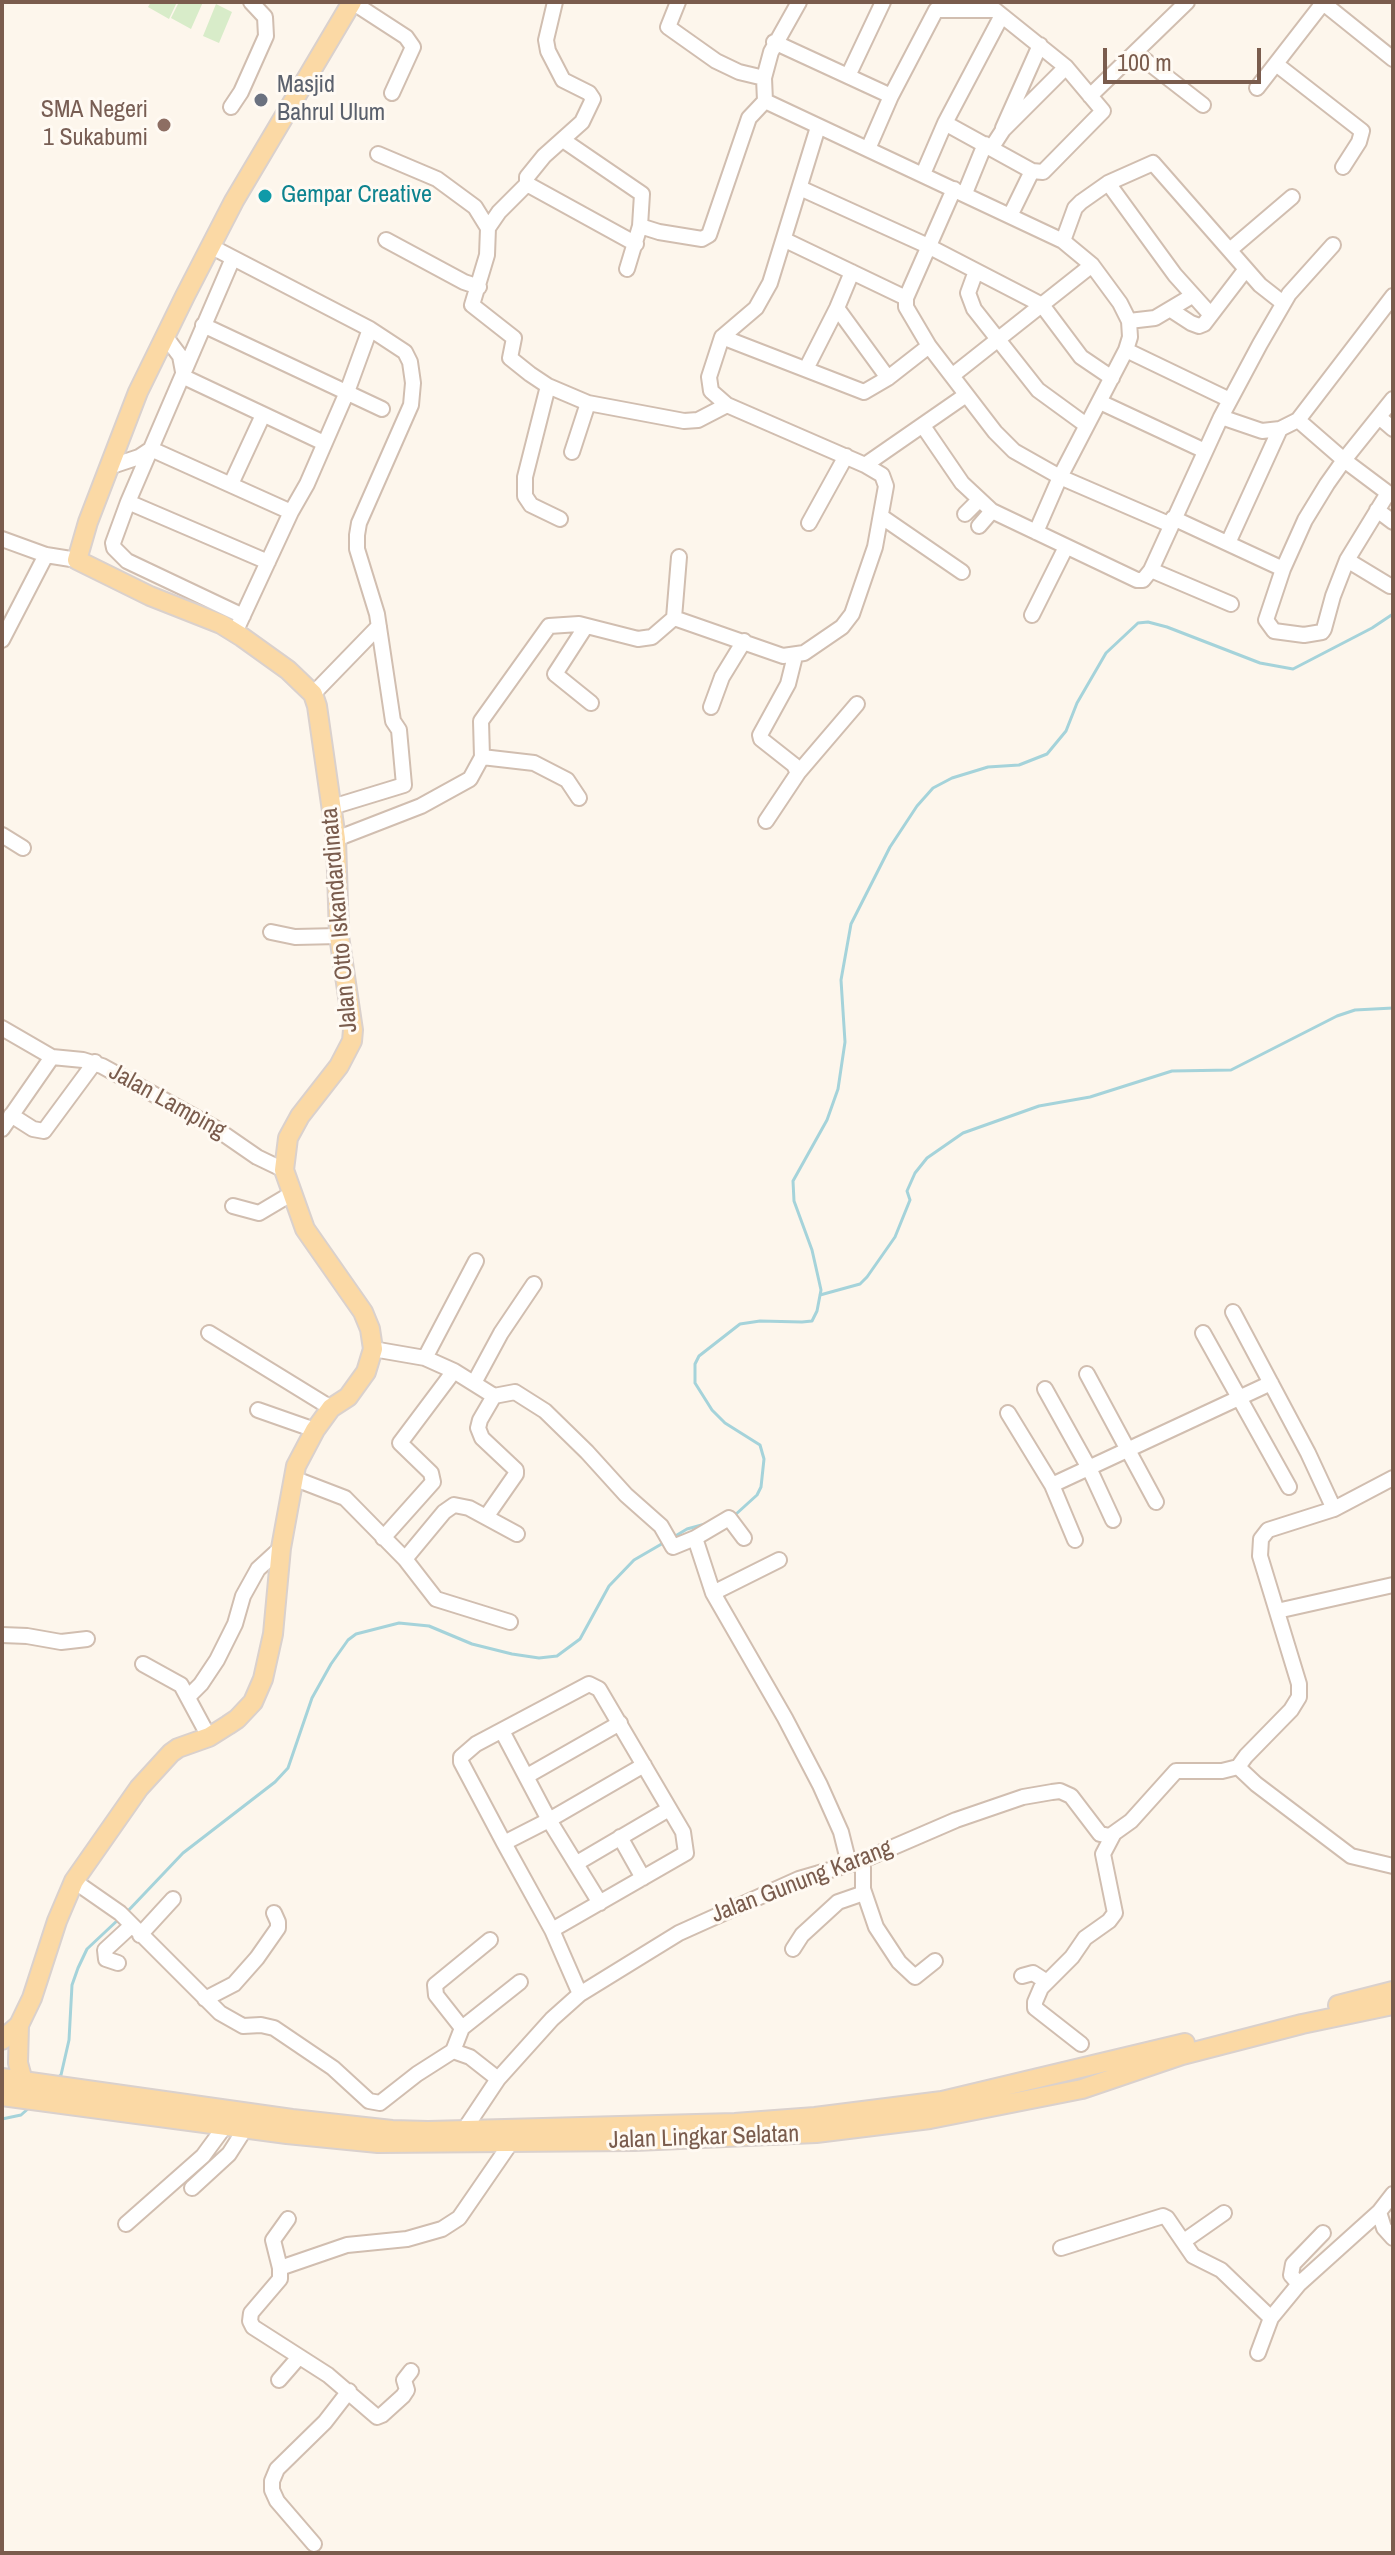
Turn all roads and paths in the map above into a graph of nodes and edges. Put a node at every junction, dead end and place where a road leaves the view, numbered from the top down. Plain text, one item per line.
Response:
1 (251, 2) edge
2 (352, 2) edge
3 (555, 2) edge
4 (678, 2) edge
5 (799, 2) edge
6 (883, 2) edge
7 (1187, 2) edge
8 (1323, 2) edge
9 (934, 6) edge
10 (997, 10) edge
11 (774, 42) junction
12 (1040, 45) junction
13 (1136, 53) junction
14 (1393, 59) edge
15 (1276, 64) junction
16 (1066, 67) junction
17 (848, 76) junction
18 (764, 78) junction
19 (1257, 88) dead end
20 (392, 93) dead end
21 (891, 96) junction
22 (1090, 96) junction
23 (765, 101) junction
24 (1203, 105) dead end
25 (231, 107) dead end
26 (945, 123) junction
27 (818, 127) junction
28 (1003, 130) junction
29 (563, 140) junction
30 (988, 145) junction
31 (868, 149) junction
32 (378, 154) dead end
33 (1343, 167) dead end
34 (1032, 171) junction
35 (923, 174) junction
36 (1108, 183) junction
37 (527, 184) junction
38 (800, 188) junction
39 (960, 191) junction
40 (1292, 197) dead end
41 (1011, 214) junction
42 (640, 226) junction
43 (488, 228) junction
44 (386, 240) dead end
45 (785, 240) junction
46 (1063, 241) junction
47 (636, 244) junction
48 (1333, 245) dead end
49 (210, 246) junction
50 (928, 246) junction
51 (1231, 249) junction
52 (233, 258) junction
53 (1092, 265) junction
54 (627, 269) dead end
55 (1246, 269) junction
56 (976, 271) junction
57 (852, 272) junction
58 (479, 287) junction
59 (185, 296) junction
60 (1192, 296) junction
61 (1393, 296) edge
62 (906, 298) junction
63 (1283, 303) junction
64 (1042, 305) junction
65 (210, 307) junction
66 (837, 308) junction
67 (1171, 310) junction
68 (1211, 315) junction
69 (1388, 317) edge
70 (1129, 321) junction
71 (203, 325) junction
72 (370, 329) junction
73 (165, 336) junction
74 (722, 337) junction
75 (998, 341) junction
76 (929, 346) junction
77 (1126, 350) junction
78 (806, 369) junction
79 (953, 375) junction
80 (184, 377) junction
81 (888, 378) junction
82 (1112, 378) junction
83 (548, 386) junction
84 (347, 392) junction
85 (966, 395) junction
86 (1393, 399) edge
87 (1230, 400) junction
88 (1100, 402) junction
89 (588, 403) junction
90 (727, 405) junction
91 (382, 409) dead end
92 (263, 415) junction
93 (1221, 417) junction
94 (1379, 417) junction
95 (1298, 420) junction
96 (1086, 425) junction
97 (923, 426) junction
98 (1280, 429) junction
99 (1393, 429) edge
100 (324, 443) junction
101 (151, 449) junction
102 (1205, 451) junction
103 (572, 452) dead end
104 (846, 456) junction
105 (1344, 460) junction
106 (865, 465) junction
107 (109, 467) junction
108 (1060, 477) junction
109 (231, 484) junction
110 (979, 500) junction
111 (128, 502) junction
112 (1377, 510) junction
113 (992, 511) junction
114 (291, 512) junction
115 (965, 514) dead end
116 (882, 517) junction
117 (560, 519) dead end
118 (1172, 521) junction
119 (1393, 522) edge
120 (809, 523) dead end
121 (979, 526) dead end
122 (1036, 532) junction
123 (2, 539) edge
124 (1228, 543) junction
125 (1066, 547) junction
126 (46, 555) junction
127 (679, 557) dead end
128 (77, 560) junction
129 (1347, 560) junction
130 (268, 562) junction
131 (1283, 569) junction
132 (1151, 570) junction
133 (962, 572) dead end
134 (1390, 586) dead end
135 (1231, 604) dead end
136 (1032, 615) dead end
137 (674, 618) junction
138 (239, 624) junction
139 (379, 626) junction
140 (586, 626) junction
141 (2, 640) edge
142 (744, 641) junction
143 (795, 656) junction
144 (313, 694) junction
145 (591, 703) dead end
146 (857, 704) dead end
147 (711, 707) dead end
148 (482, 757) junction
149 (798, 773) junction
150 (579, 798) dead end
151 (332, 807) junction
152 (766, 821) dead end
153 (2, 835) edge
154 (336, 839) junction
155 (23, 848) dead end
156 (271, 932) dead end
157 (339, 936) junction
158 (2, 1028) edge
159 (52, 1057) junction
160 (95, 1062) junction
161 (11, 1115) junction
162 (2, 1129) edge
163 (284, 1170) junction
164 (291, 1194) junction
165 (233, 1206) dead end
166 (476, 1261) dead end
167 (534, 1284) dead end
168 (1233, 1312) dead end
169 (209, 1333) dead end
170 (1203, 1333) dead end
171 (373, 1349) junction
172 (425, 1358) junction
173 (454, 1371) junction
174 (1087, 1374) dead end
175 (474, 1383) junction
176 (1271, 1383) junction
177 (1045, 1389) dead end
178 (494, 1396) junction
179 (1238, 1399) junction
180 (331, 1408) junction
181 (258, 1410) dead end
182 (1008, 1413) dead end
183 (315, 1430) junction
184 (1126, 1451) junction
185 (1089, 1468) junction
186 (293, 1478) junction
187 (1393, 1478) edge
188 (1052, 1485) junction
189 (1289, 1487) dead end
190 (1156, 1502) dead end
191 (1334, 1509) junction
192 (486, 1517) junction
193 (1113, 1520) dead end
194 (517, 1534) dead end
195 (383, 1538) junction
196 (695, 1538) junction
197 (744, 1538) dead end
198 (1075, 1540) dead end
199 (280, 1550) junction
200 (405, 1559) junction
201 (779, 1560) dead end
202 (1393, 1585) edge
203 (713, 1593) junction
204 (1277, 1611) junction
205 (510, 1622) dead end
206 (2, 1635) edge
207 (87, 1639) dead end
208 (143, 1664) dead end
209 (188, 1697) junction
210 (620, 1723) junction
211 (502, 1731) junction
212 (209, 1737) junction
213 (644, 1765) junction
214 (1238, 1767) junction
215 (527, 1776) junction
216 (669, 1809) junction
217 (549, 1820) junction
218 (1113, 1835) junction
219 (620, 1837) junction
220 (504, 1843) junction
221 (855, 1862) junction
222 (577, 1863) junction
223 (1393, 1866) edge
224 (643, 1878) junction
225 (74, 1881) junction
226 (864, 1893) junction
227 (173, 1899) dead end
228 (600, 1903) junction
229 (274, 1913) dead end
230 (129, 1923) junction
231 (552, 1930) junction
232 (490, 1940) dead end
233 (793, 1949) dead end
234 (935, 1961) dead end
235 (118, 1963) dead end
236 (1022, 1976) dead end
237 (520, 1982) dead end
238 (1047, 1982) junction
239 (1393, 1991) edge
240 (580, 1994) junction
241 (205, 1999) junction
242 (1393, 2005) edge
243 (19, 2025) junction
244 (462, 2028) junction
245 (2, 2040) edge
246 (1081, 2044) dead end
247 (453, 2051) junction
248 (498, 2079) junction
249 (31, 2082) junction
250 (3, 2090) edge
251 (369, 2101) junction
252 (351, 2125) junction
253 (816, 2125) junction
254 (225, 2126) junction
255 (245, 2129) junction
256 (464, 2130) junction
257 (510, 2144) junction
258 (192, 2188) dead end
259 (1393, 2194) edge
260 (1379, 2212) junction
261 (1224, 2213) dead end
262 (288, 2219) dead end
263 (126, 2224) dead end
264 (1323, 2233) dead end
265 (1393, 2238) edge
266 (1184, 2241) junction
267 (1061, 2248) dead end
268 (280, 2268) junction
269 (1299, 2284) junction
270 (1271, 2318) junction
271 (1258, 2353) dead end
272 (299, 2357) junction
273 (411, 2371) dead end
274 (279, 2380) dead end
275 (349, 2391) junction
276 (314, 2544) dead end

1 - 25 street
2 - 20 street
2 - 49 main road
3 - 29 street
4 - 18 street
5 - 11 street
6 - 17 street
7 - 13 street
8 - 14 street
8 - 15 street
9 - 10 street
9 - 21 street
10 - 12 street
10 - 26 street
11 - 17 street
11 - 18 street
12 - 16 street
12 - 28 street
13 - 22 street
13 - 24 street
15 - 19 street
15 - 33 street
16 - 22 street
16 - 28 street
17 - 21 street
18 - 23 street
21 - 31 street
22 - 34 street
23 - 27 street
23 - 42 street
26 - 30 street
26 - 35 street
27 - 31 street
27 - 38 street
28 - 30 street
29 - 37 street
29 - 42 street
30 - 34 street
30 - 39 street
31 - 35 street
32 - 43 street
34 - 41 street
35 - 39 street
36 - 46 street
36 - 51 street
36 - 60 street
37 - 43 street
37 - 47 street
38 - 45 street
38 - 50 street
39 - 41 street
39 - 50 street
40 - 51 street
41 - 46 street
42 - 47 street
43 - 58 street
44 - 58 street
45 - 57 street
45 - 74 street
46 - 53 street
47 - 54 street
48 - 63 street
49 - 52 street
49 - 59 main road
50 - 56 street
50 - 62 street
51 - 55 street
52 - 65 street
52 - 72 street
53 - 64 street
53 - 70 street
55 - 63 street
55 - 68 street
56 - 64 street
56 - 75 street
57 - 62 street
57 - 66 street
58 - 83 street
59 - 65 street
59 - 73 main road
60 - 67 street
60 - 68 street
61 - 69 street
62 - 76 street
63 - 87 street
64 - 75 street
64 - 82 street
65 - 71 street
66 - 78 street
66 - 81 street
67 - 68 street
67 - 70 street
69 - 95 street
70 - 77 street
71 - 80 street
71 - 84 street
72 - 84 street
72 - 139 street
73 - 80 street
73 - 107 main road
74 - 78 street
74 - 90 street
75 - 79 street
75 - 96 street
76 - 79 street
76 - 81 street
77 - 82 street
77 - 87 street
78 - 81 street
79 - 85 street
80 - 92 street
80 - 101 street
82 - 88 street
83 - 89 street
83 - 117 street
84 - 91 street
84 - 100 street
85 - 97 street
85 - 108 street
86 - 94 street
87 - 93 street
88 - 96 street
88 - 102 street
89 - 90 street
89 - 103 street
90 - 104 street
92 - 100 street
92 - 109 street
93 - 98 street
93 - 102 street
94 - 99 street
94 - 105 street
95 - 98 street
95 - 105 street
96 - 108 street
97 - 106 street
97 - 110 street
98 - 124 street
100 - 114 street
101 - 107 street
101 - 109 street
101 - 111 street
102 - 118 street
104 - 106 street
104 - 120 street
105 - 112 street
105 - 131 street
106 - 116 street
107 - 128 main road
108 - 118 street
108 - 122 street
109 - 114 street
110 - 113 street
110 - 115 street
111 - 130 street
111 - 138 street
112 - 119 street
112 - 129 street
113 - 121 street
113 - 122 street
114 - 130 street
116 - 133 street
116 - 143 street
118 - 124 street
118 - 132 street
122 - 125 street
123 - 126 street
124 - 131 street
125 - 132 street
125 - 136 street
126 - 128 street
126 - 141 street
127 - 137 street
128 - 138 main road
129 - 131 street
129 - 134 street
130 - 138 street
132 - 135 street
137 - 140 street
137 - 142 street
138 - 144 main road
139 - 144 street
139 - 151 street
140 - 145 street
140 - 148 street
142 - 143 street
142 - 147 street
143 - 149 street
144 - 151 main road, Jalan Otto Iskandardinata
146 - 149 street
148 - 150 street
148 - 154 street
149 - 152 street
151 - 154 main road, Jalan Otto Iskandardinata
153 - 155 street
154 - 157 main road, Jalan Otto Iskandardinata
156 - 157 street
157 - 163 main road, Jalan Otto Iskandardinata
158 - 159 street, Jalan Lamping
159 - 160 street, Jalan Lamping
159 - 161 street
160 - 161 street
160 - 163 street, Jalan Lamping
161 - 162 street
163 - 164 main road, Jalan Otto Iskandardinata
164 - 165 street
164 - 171 main road, Jalan Otto Iskandardinata
166 - 172 street
167 - 175 street
168 - 176 street
169 - 180 street
170 - 179 street
171 - 172 street
171 - 180 main road
172 - 173 street
173 - 175 street
173 - 195 street
174 - 184 street
175 - 178 street
176 - 179 street
176 - 191 street
177 - 185 street
178 - 192 street
178 - 196 street
179 - 184 street
179 - 189 street
180 - 183 main road
181 - 183 street
182 - 188 street
183 - 186 main road
184 - 185 street
184 - 190 street
185 - 188 street
185 - 193 street
186 - 195 street
186 - 199 main road
187 - 191 street
188 - 198 street
191 - 204 street
192 - 194 street
192 - 200 street
195 - 200 street
196 - 197 street
196 - 203 street
199 - 209 street
199 - 212 main road
200 - 205 street
201 - 203 street
202 - 204 street
203 - 221 street
204 - 214 street
206 - 207 street
208 - 209 street
209 - 212 street
210 - 211 street
210 - 213 street
210 - 215 street
211 - 215 street
211 - 220 street
212 - 225 main road
213 - 216 street
213 - 217 street
214 - 218 street
214 - 223 street
215 - 217 street
216 - 219 street
216 - 224 street
217 - 220 street
217 - 222 street
218 - 221 street, Jalan Gunung Karang
218 - 238 street
219 - 222 street
219 - 224 street
220 - 231 street
221 - 226 street
221 - 240 street, Jalan Gunung Karang
222 - 228 street
224 - 228 street
225 - 230 street
225 - 243 main road
226 - 233 street
226 - 234 street
227 - 230 street
228 - 231 street
229 - 241 street
230 - 235 street
230 - 241 street
231 - 240 street
232 - 244 street
236 - 238 street
237 - 244 street
238 - 246 street
239 - 253 main road, Jalan Lingkar Selatan
240 - 248 street, Jalan Gunung Karang
241 - 251 street
242 - 253 main road, Jalan Lingkar Selatan
243 - 245 main road
243 - 249 main road
244 - 247 street
247 - 248 street
247 - 251 street
248 - 256 street, Jalan Gunung Karang
249 - 250 main road, Jalan Lingkar Selatan
249 - 252 main road, Jalan Lingkar Selatan
250 - 254 main road, Jalan Lingkar Selatan
251 - 252 street
252 - 256 main road, Jalan Lingkar Selatan
253 - 256 main road, Jalan Lingkar Selatan
253 - 257 main road, Jalan Lingkar Selatan
254 - 255 main road, Jalan Lingkar Selatan
254 - 263 street
255 - 257 main road, Jalan Lingkar Selatan
255 - 258 street
257 - 268 street
259 - 260 street
260 - 265 street
260 - 269 street
261 - 266 street
262 - 268 street
264 - 269 street
266 - 267 street
266 - 270 street
268 - 272 street
269 - 270 street
270 - 271 street
272 - 274 street
272 - 275 street
273 - 275 street
275 - 276 street

